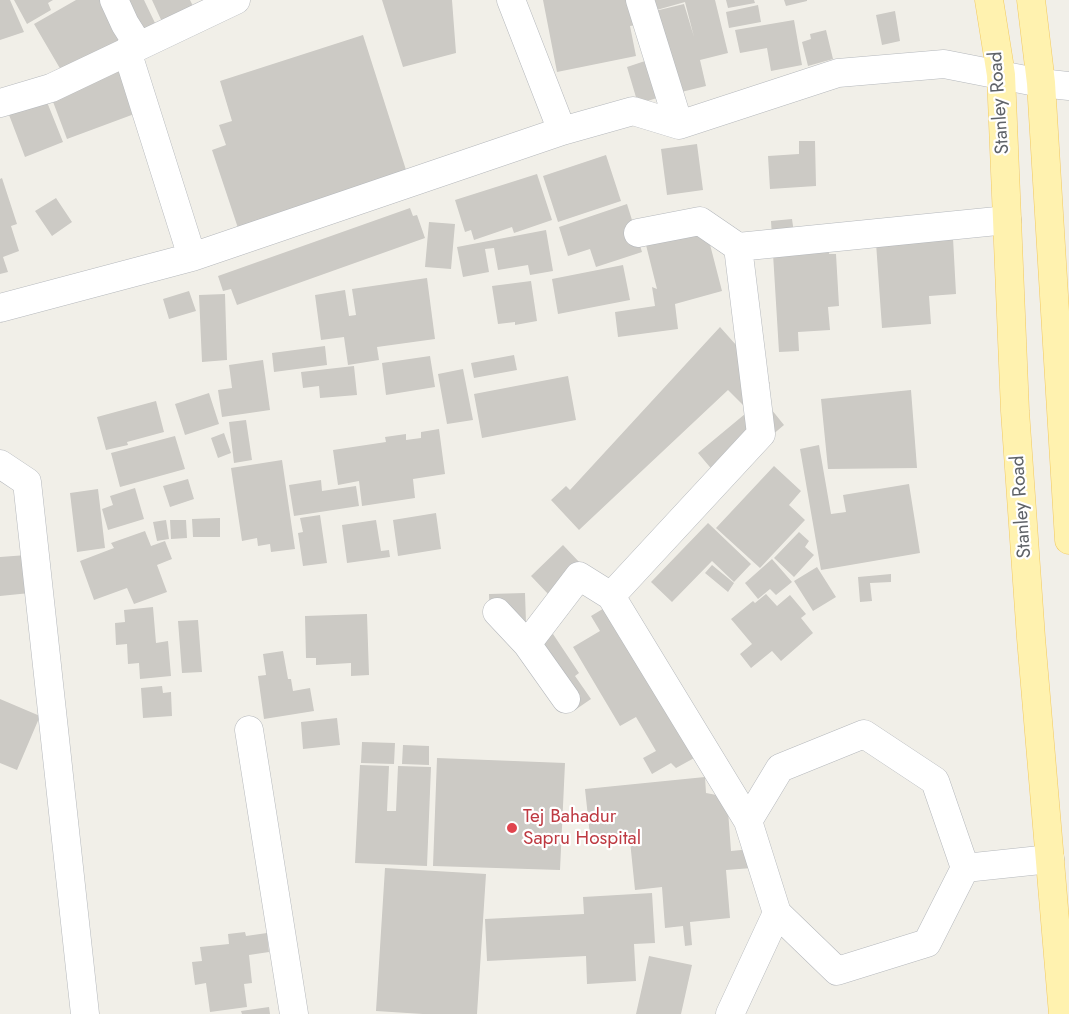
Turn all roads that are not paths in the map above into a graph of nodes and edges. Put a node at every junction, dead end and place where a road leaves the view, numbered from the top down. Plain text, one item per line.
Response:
1 (114, 0) edge
2 (236, 0) edge
3 (511, 0) edge
4 (640, 0) edge
5 (989, 0) edge
6 (1031, 0) edge
7 (127, 51) junction
8 (1001, 75) junction
9 (1041, 83) junction
10 (1069, 86) edge
11 (0, 103) edge
12 (679, 125) junction
13 (562, 132) junction
14 (1007, 220) junction
15 (638, 233) dead end
16 (738, 248) junction
17 (192, 257) junction
18 (0, 308) edge
19 (0, 464) edge
20 (1069, 540) edge
21 (611, 596) junction
22 (497, 612) dead end
23 (527, 644) junction
24 (566, 699) dead end
25 (249, 730) dead end
26 (748, 821) junction
27 (1050, 859) junction
28 (965, 868) junction
29 (777, 912) junction
30 (85, 1014) edge
31 (294, 1014) edge
32 (730, 1014) edge
33 (1063, 1014) edge

1 - 7 street
2 - 7 street
3 - 13 street
4 - 12 street
5 - 8 main road, Stanley Road
6 - 9 main road
7 - 11 street
7 - 17 street
8 - 9 street
8 - 12 street
8 - 14 main road, Stanley Road
9 - 10 street
9 - 20 main road
12 - 13 street
13 - 17 street
14 - 16 street
14 - 27 main road, Stanley Road
15 - 16 street
16 - 21 street
17 - 18 street
19 - 30 street
21 - 23 street
21 - 26 street
22 - 23 street
23 - 24 street
25 - 31 street
26 - 28 street
26 - 29 street
27 - 28 street
27 - 33 main road, Stanley Road
28 - 29 street
29 - 32 street

